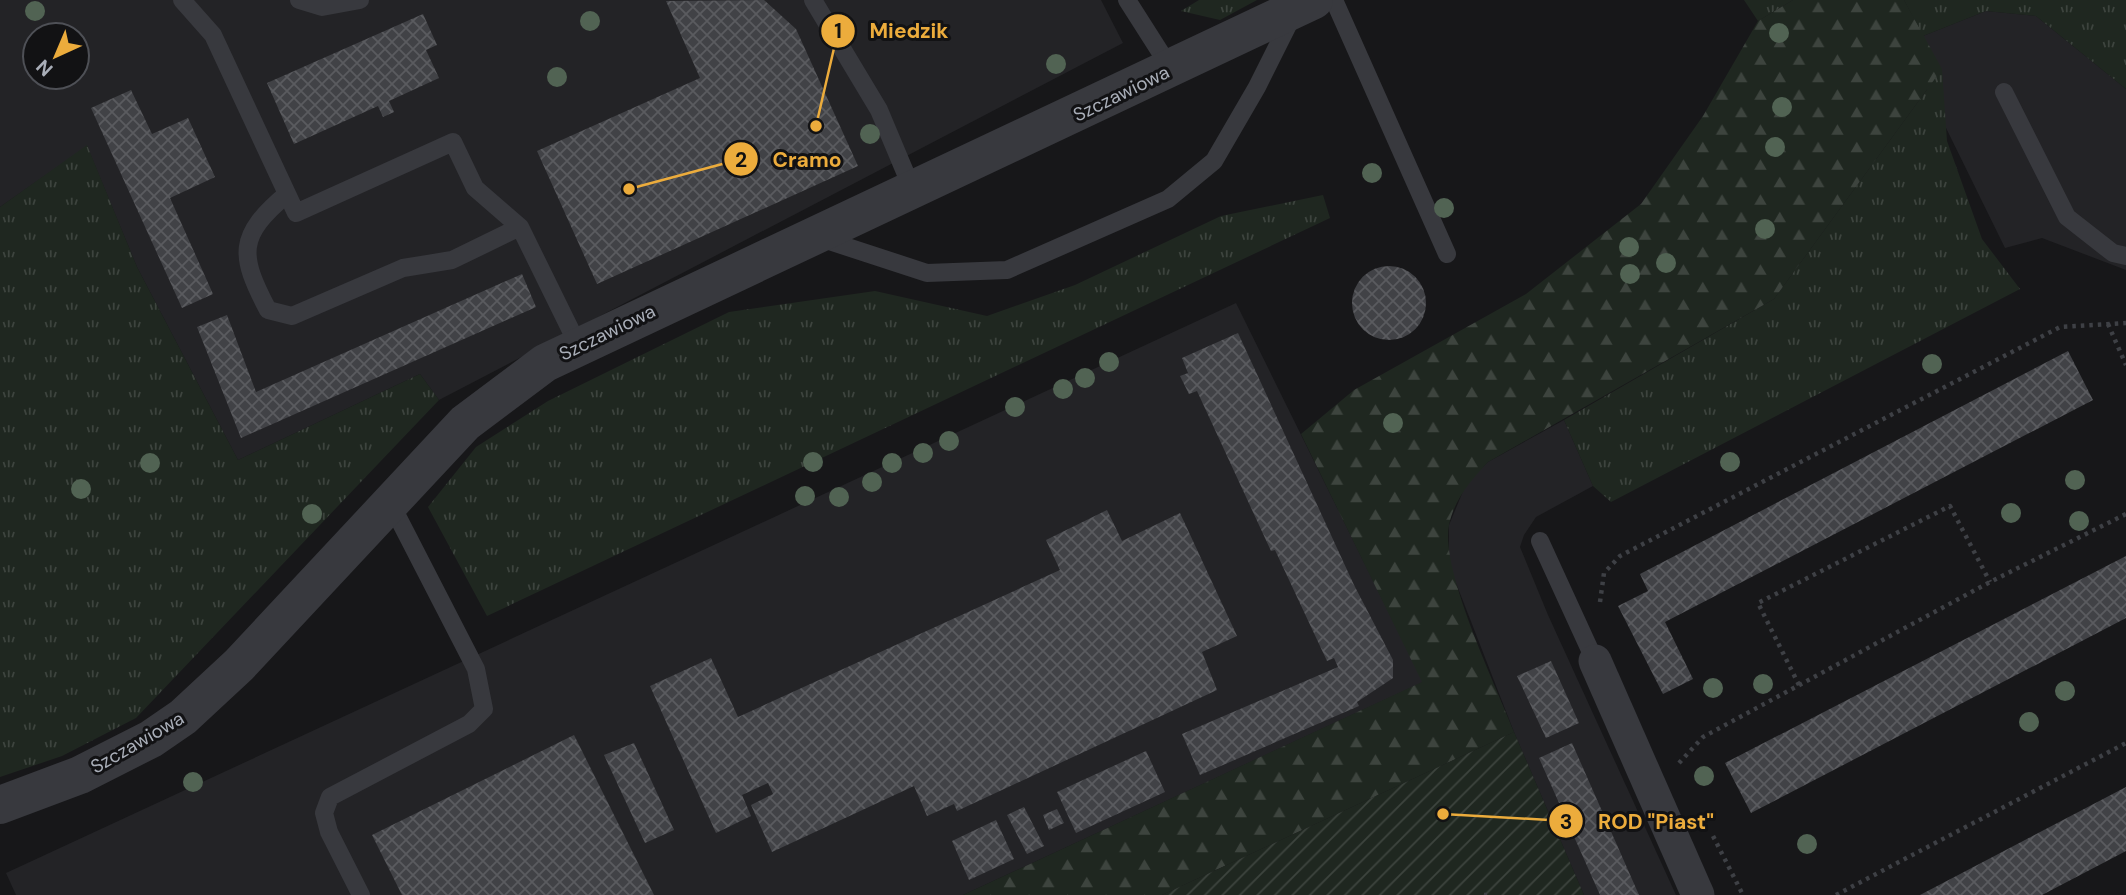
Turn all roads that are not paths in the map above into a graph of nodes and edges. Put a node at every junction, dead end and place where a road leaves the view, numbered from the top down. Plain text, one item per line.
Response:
1 (182, 0) edge
2 (299, 0) edge
3 (360, 0) edge
4 (813, 0) edge
5 (1127, 0) edge
6 (1334, 0) edge
7 (1305, 4) edge
8 (1171, 69) junction
9 (2004, 92) dead end
10 (913, 191) junction
11 (287, 194) junction
12 (520, 227) junction
13 (814, 236) junction
14 (1447, 254) dead end
15 (2126, 256) edge
16 (578, 345) junction
17 (391, 504) junction
18 (1540, 541) dead end
19 (1595, 661) joint
20 (0, 804) edge
21 (360, 895) edge
22 (1698, 895) edge

1 - 11 lane
2 - 3 lane
4 - 10 lane
5 - 8 lane
6 - 14 lane
7 - 8 street, Szczawiowa
7 - 13 lane
8 - 10 street, Szczawiowa
9 - 15 lane
10 - 13 street, Szczawiowa
11 - 12 lane
11 - 12 lane
12 - 16 lane
13 - 16 street, Szczawiowa
16 - 17 street, Szczawiowa
17 - 20 street, Szczawiowa
17 - 21 lane
18 - 19 lane
19 - 22 street

